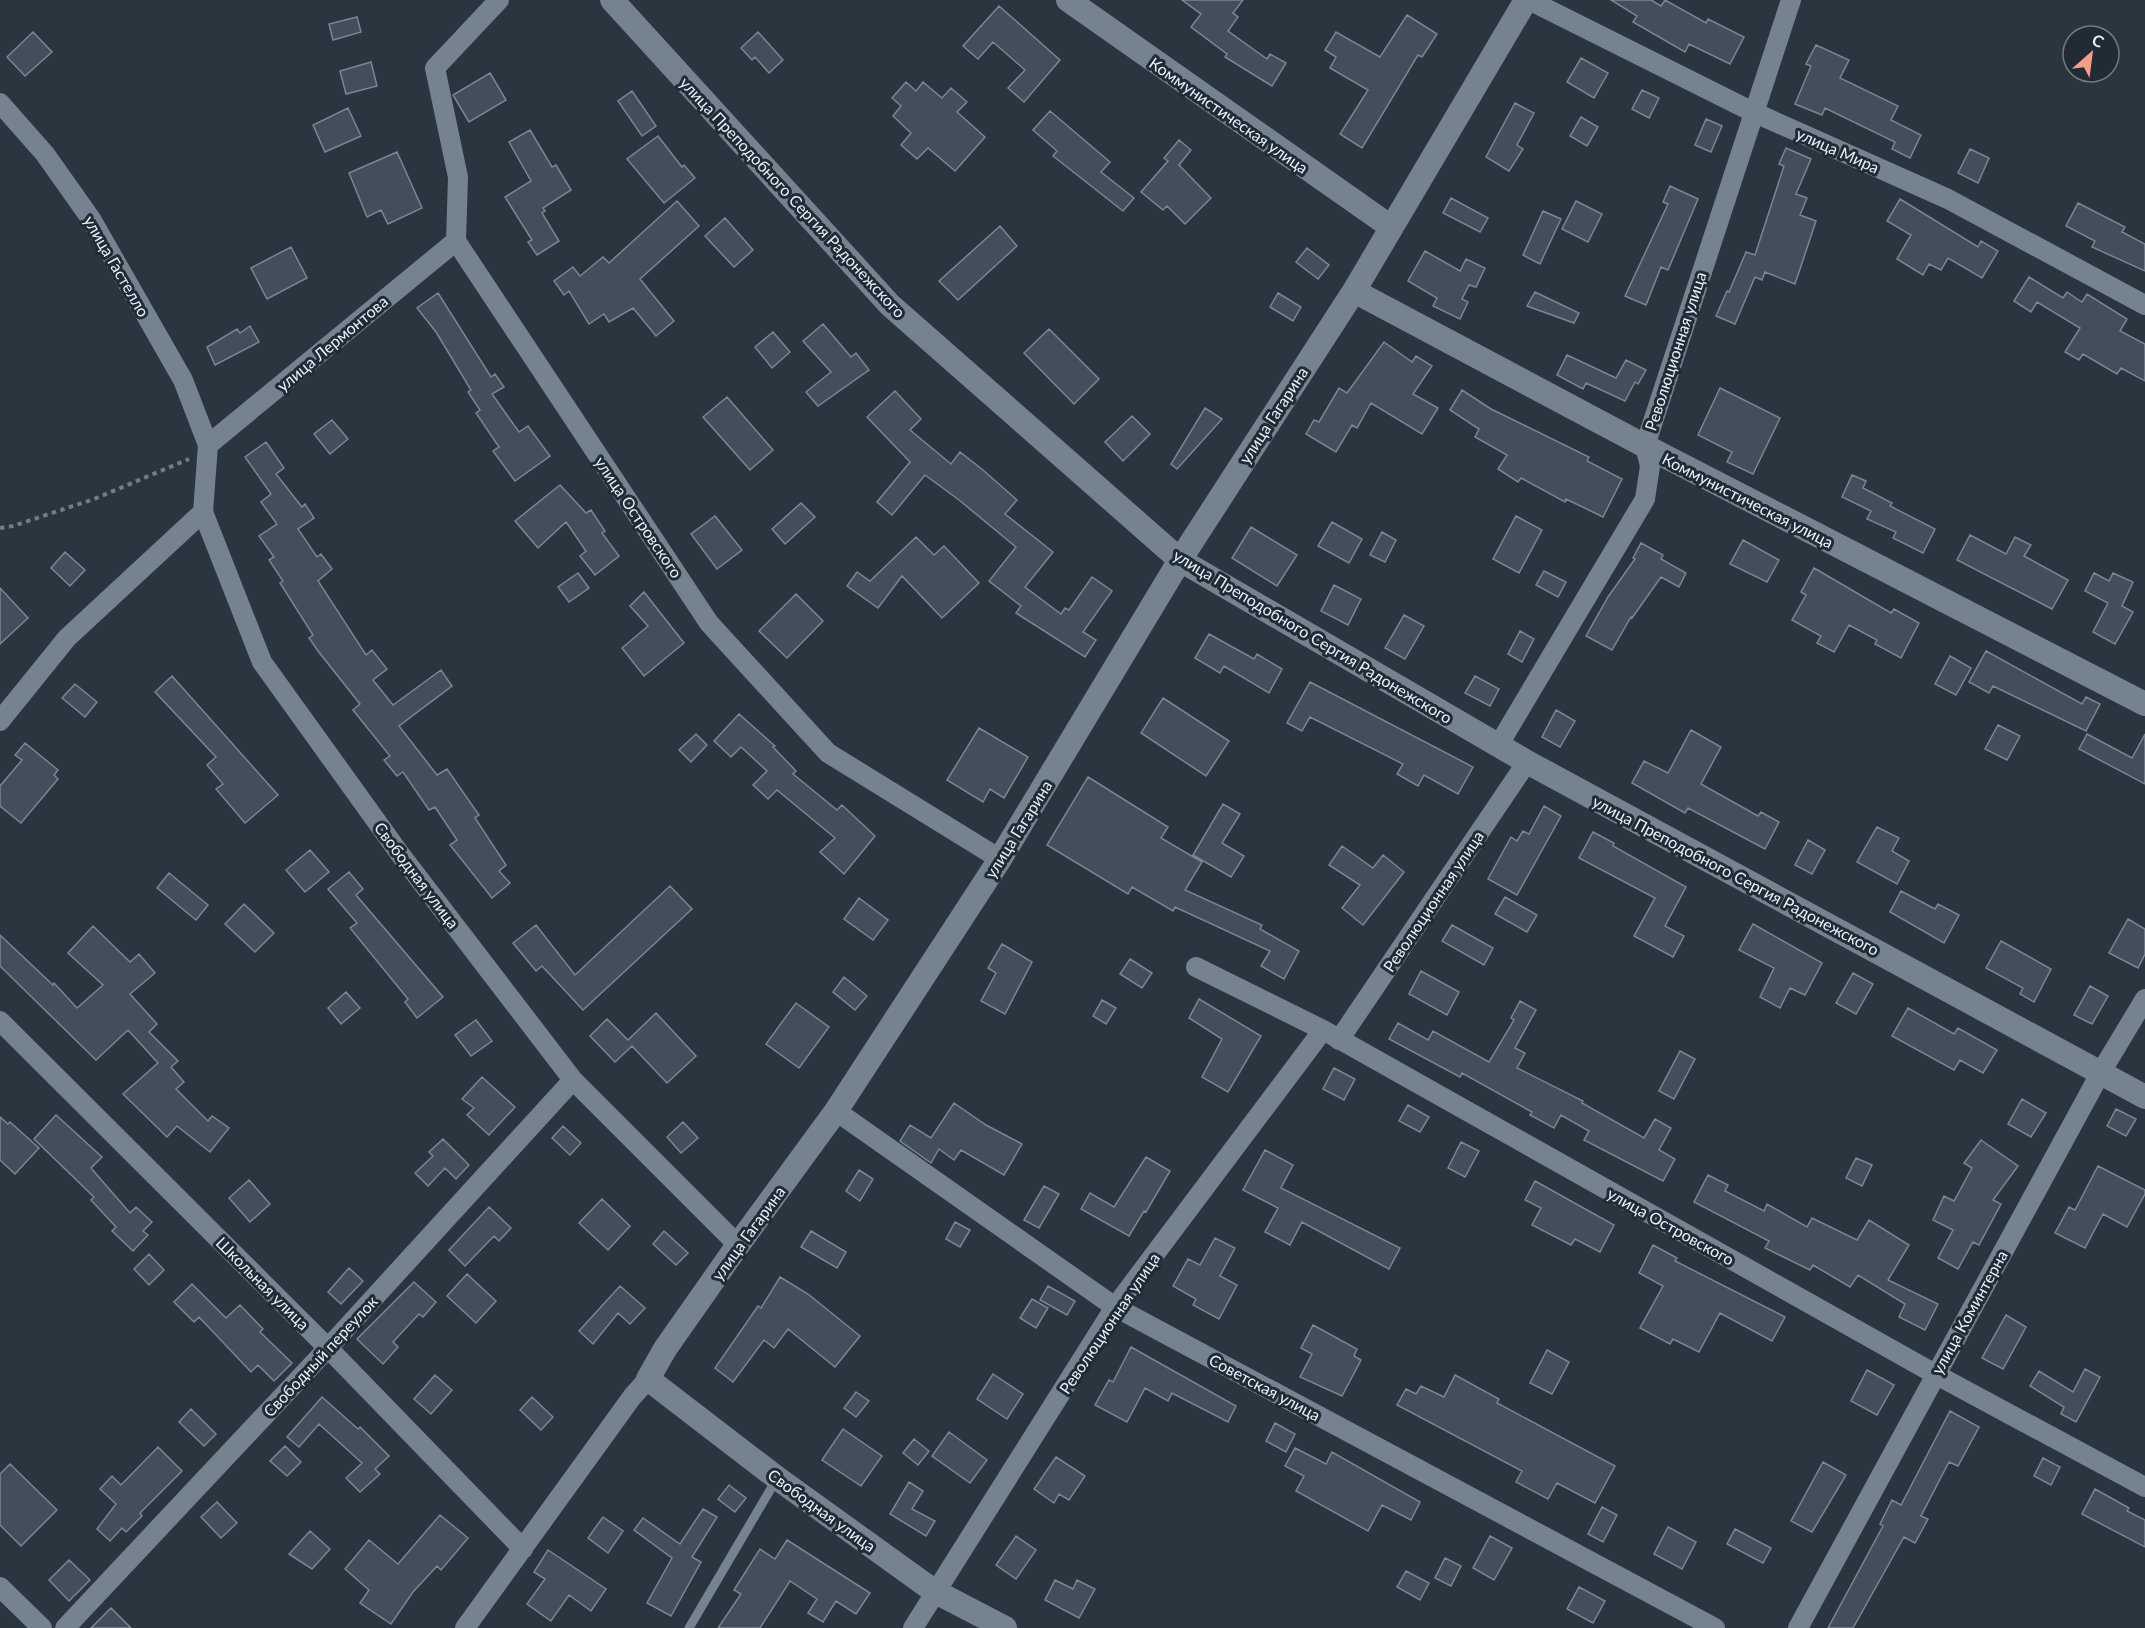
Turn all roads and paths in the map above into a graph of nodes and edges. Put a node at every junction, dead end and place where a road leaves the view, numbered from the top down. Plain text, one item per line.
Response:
1 (499, 0) edge
2 (612, 0) edge
3 (1068, 0) edge
4 (1528, 0) edge
5 (1791, 0) edge
6 (0, 103) edge
7 (1753, 112) junction
8 (1391, 227) junction
9 (456, 241) junction
10 (1354, 291) junction
11 (2145, 305) edge
12 (208, 445) junction
13 (1645, 446) junction
14 (203, 512) junction
15 (0, 528) edge
16 (1180, 560) junction
17 (2145, 704) edge
18 (0, 721) edge
19 (1498, 746) junction
20 (1527, 762) junction
21 (1000, 860) junction
22 (1196, 966) dead end
23 (2145, 999) edge
24 (0, 1021) edge
25 (1331, 1035) junction
26 (2101, 1072) junction
27 (573, 1080) junction
28 (2145, 1096) edge
29 (836, 1111) junction
30 (738, 1245) junction
31 (1115, 1307) junction
32 (328, 1348) junction
33 (1935, 1374) junction
34 (648, 1379) junction
35 (777, 1478) junction
36 (2145, 1487) edge
37 (523, 1549) junction
38 (0, 1587) edge
39 (934, 1591) junction
40 (42, 1628) edge
41 (65, 1628) edge
42 (465, 1628) edge
43 (689, 1628) edge
44 (913, 1628) edge
45 (1005, 1628) edge
46 (1715, 1628) edge
47 (1798, 1628) edge

1 - 9 street
2 - 16 street, улица Преподобного Сергия Радонежского
3 - 8 street, Коммунистическая улица
4 - 7 street, улица Мира
4 - 8 street, улица Гагарина
5 - 7 street, Революционная улица
6 - 12 street, улица Гастелло
7 - 11 street, улица Мира
7 - 13 street, Революционная улица
8 - 10 street, улица Гагарина
9 - 12 street, улица Лермонтова
9 - 21 street, улица Островского
10 - 13 street, Коммунистическая улица
10 - 16 street, улица Гагарина
12 - 14 street, Свободная улица
12 - 15 path
13 - 17 street, Коммунистическая улица
13 - 19 street, Революционная улица
14 - 18 street
14 - 27 street, Свободная улица
16 - 19 street, улица Преподобного Сергия Радонежского
16 - 21 street, улица Гагарина
19 - 20 street, улица Преподобного Сергия Радонежского
20 - 25 street, Революционная улица
20 - 26 street, улица Преподобного Сергия Радонежского
21 - 29 street, улица Гагарина
22 - 25 street, улица Островского
23 - 26 street, улица Коминтерна
24 - 32 street, Школьная улица
25 - 31 street, Революционная улица
25 - 33 street, улица Островского
26 - 28 street, улица Преподобного Сергия Радонежского
26 - 33 street, улица Коминтерна
27 - 30 street, Свободная улица
27 - 32 street, Свободный переулок
29 - 30 street, улица Гагарина
29 - 31 street, Советская улица
30 - 34 street, улица Гагарина
31 - 39 street, Революционная улица
31 - 46 street, Советская улица
32 - 37 street, Школьная улица
32 - 41 street, Свободный переулок
33 - 36 street, улица Островского
33 - 47 street, улица Коминтерна
34 - 35 street, Свободная улица
34 - 37 street, улица Гагарина
35 - 39 street, Свободная улица
35 - 43 lane
37 - 42 street, улица Гагарина
38 - 40 street
39 - 44 street, Революционная улица
39 - 45 street, Свободная улица

